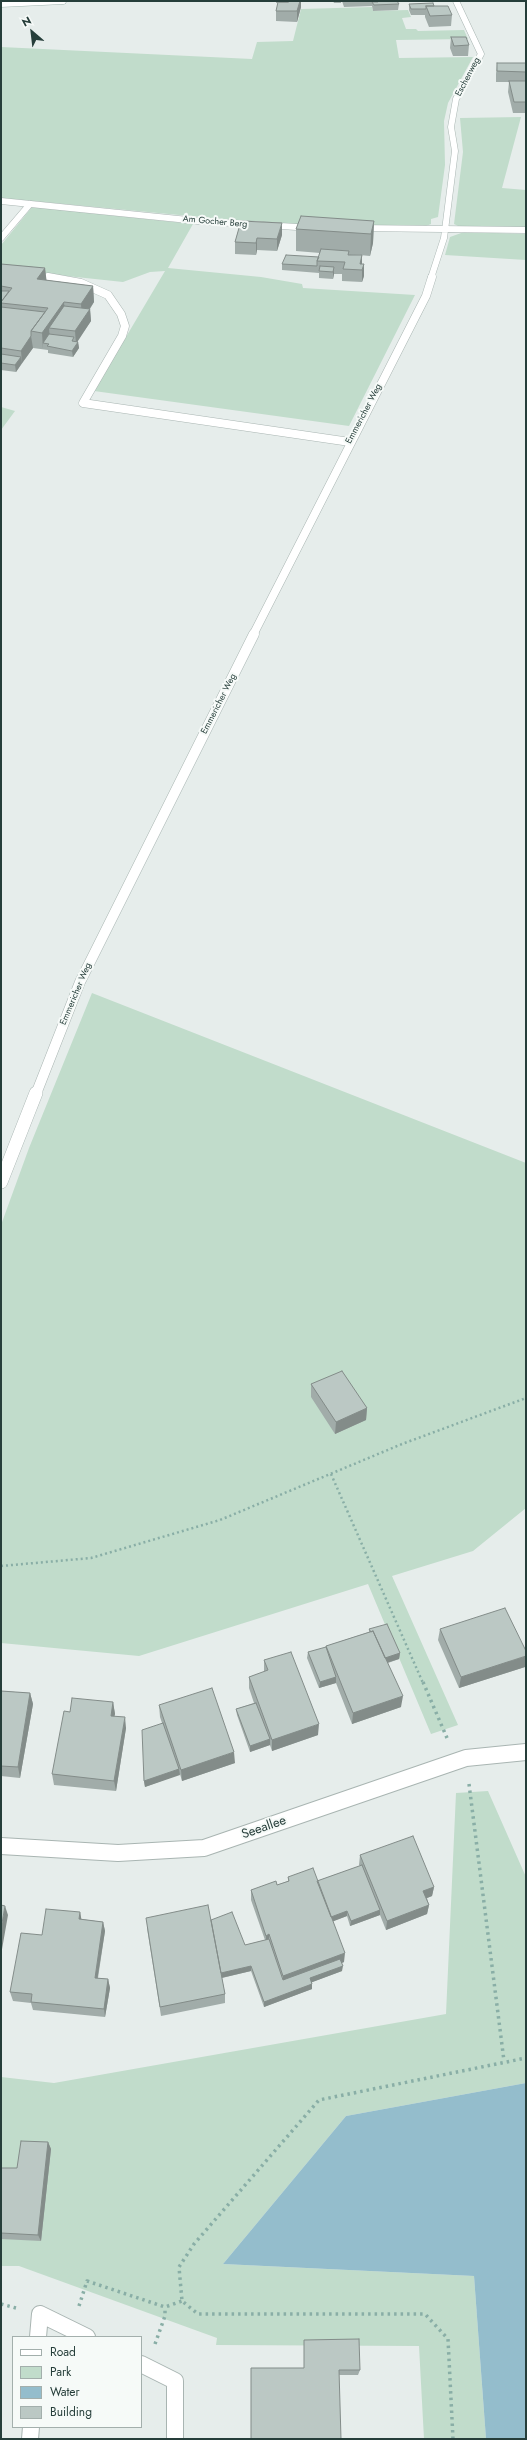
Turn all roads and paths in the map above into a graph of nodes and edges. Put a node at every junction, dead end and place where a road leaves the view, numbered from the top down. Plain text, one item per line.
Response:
1 (63, 1) edge
2 (456, 1) edge
3 (1, 4) edge
4 (1, 201) edge
5 (30, 204) junction
6 (318, 228) edge
7 (349, 228) edge
8 (444, 230) junction
9 (526, 230) edge
10 (1, 238) edge
11 (1, 272) edge
12 (350, 442) junction
13 (1, 1182) edge
14 (526, 1398) edge
15 (331, 1474) junction
16 (1, 1566) edge
17 (523, 1750) edge
18 (461, 1760) junction
19 (1, 1846) edge
20 (526, 2058) edge
21 (504, 2061) junction
22 (182, 2301) junction
23 (165, 2307) junction
24 (160, 2330) dead end
25 (79, 2333) edge
26 (38, 2336) edge
27 (142, 2364) edge
28 (31, 2428) edge
29 (30, 2439) edge
30 (175, 2439) edge
31 (453, 2439) edge

1 - 3 street
2 - 8 street, Eschenweg
4 - 5 street, Am Gocher Berg
5 - 6 street, Am Gocher Berg
5 - 10 street
7 - 8 street
8 - 9 street
8 - 12 street, Emmericher Weg
11 - 12 street
12 - 13 street, Emmericher Weg
14 - 15 path
15 - 16 path
15 - 18 path
17 - 18 street, Seeallee
18 - 19 street, Seeallee
18 - 21 path
20 - 21 path
21 - 22 path
22 - 23 path
22 - 31 path
23 - 24 path
23 - 25 path
25 - 26 street
27 - 30 street
28 - 29 street

